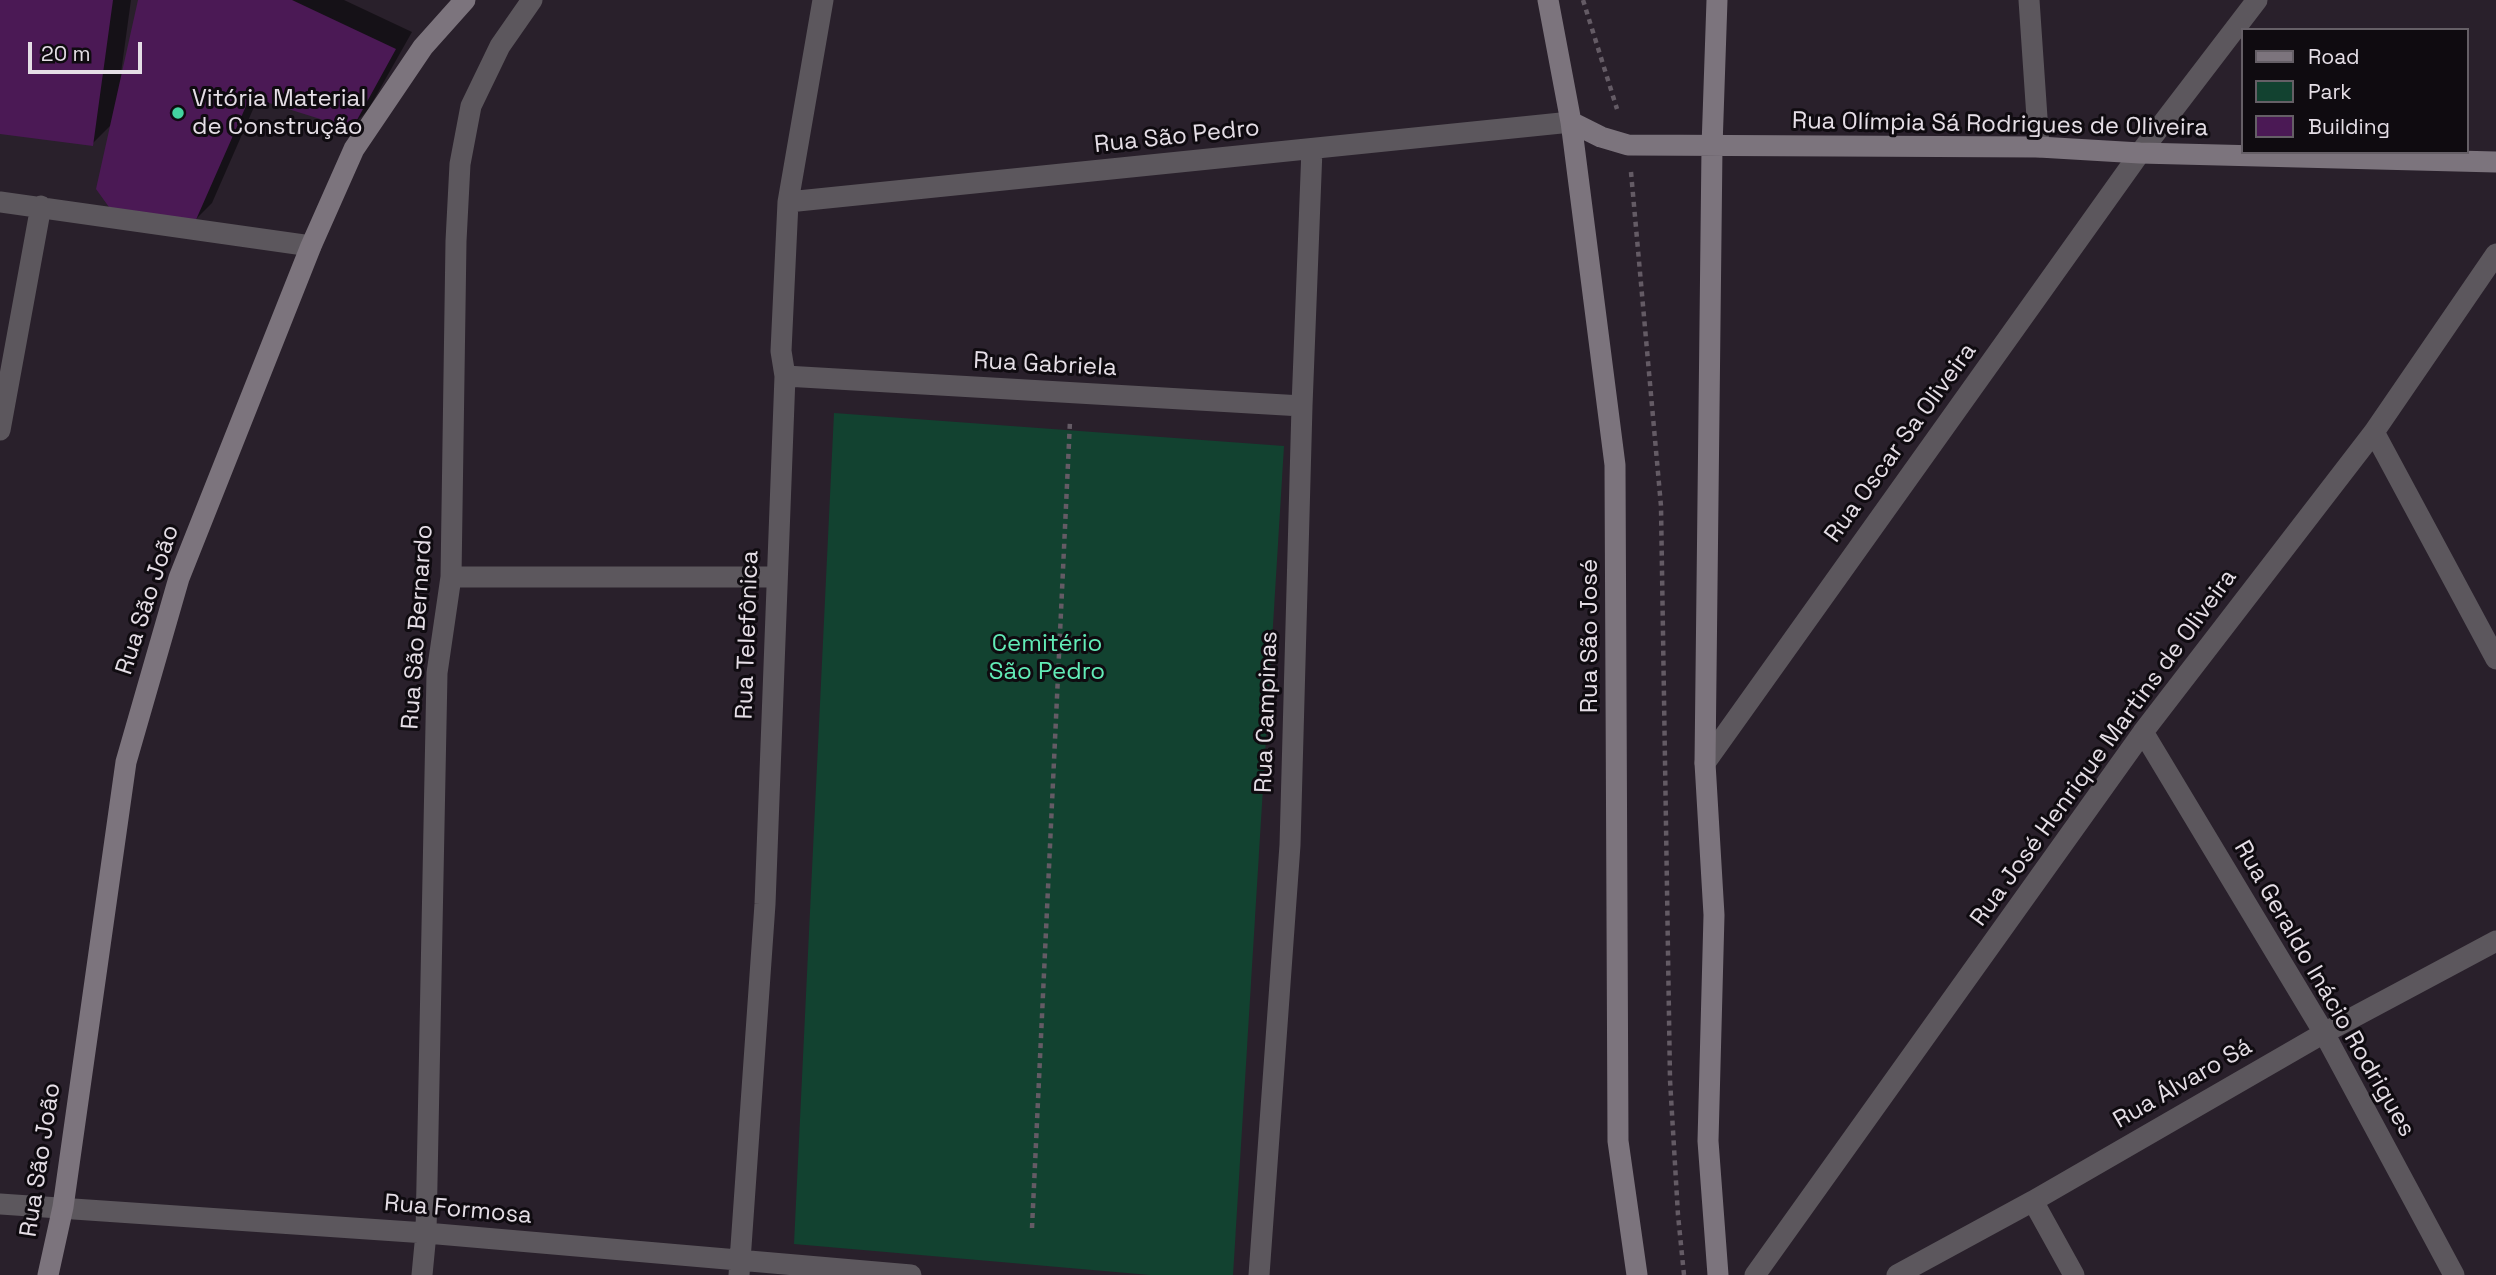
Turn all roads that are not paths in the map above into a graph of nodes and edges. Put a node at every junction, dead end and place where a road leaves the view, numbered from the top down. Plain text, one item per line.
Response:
1 (465, 0) edge
2 (532, 0) edge
3 (823, 0) edge
4 (1548, 0) edge
5 (1717, 0) edge
6 (2029, 0) edge
7 (2257, 0) edge
8 (1571, 122) junction
9 (1712, 147) junction
10 (2039, 147) junction
11 (1312, 149) junction
12 (2140, 153) junction
13 (2496, 162) edge
14 (0, 202) edge
15 (788, 202) junction
16 (41, 206) junction
17 (311, 246) junction
18 (2496, 254) edge
19 (785, 376) junction
20 (1302, 406) junction
21 (0, 430) edge
22 (2374, 432) junction
23 (451, 577) junction
24 (776, 577) junction
25 (2496, 659) edge
26 (2143, 732) junction
27 (1705, 762) junction
28 (2496, 941) edge
29 (2324, 1033) junction
30 (2033, 1201) junction
31 (0, 1204) edge
32 (63, 1207) junction
33 (426, 1233) junction
34 (740, 1268) edge
35 (48, 1275) edge
36 (422, 1275) edge
37 (911, 1275) edge
38 (1259, 1275) edge
39 (1637, 1275) edge
40 (1718, 1275) edge
41 (1755, 1275) edge
42 (1897, 1275) edge
43 (2074, 1275) edge
44 (2454, 1275) edge

1 - 17 main road, Rua São João
2 - 23 street, Rua São Bernardo
3 - 15 street, Rua Telefônica
4 - 8 main road, Rua São José
5 - 9 main road
6 - 10 street
7 - 12 street, Rua Oscar Sa Oliveira
8 - 9 main road, Rua Olímpia Sá Rodrigues de Oliveira
8 - 11 street, Rua São Pedro
8 - 39 main road, Rua São José
9 - 10 main road, Rua Olímpia Sá Rodrigues de Oliveira
9 - 27 main road
10 - 12 main road, Rua Olímpia Sá Rodrigues de Oliveira
11 - 15 street, Rua São Pedro
11 - 20 street, Rua Campinas
12 - 13 main road, Rua Olímpia Sá Rodrigues de Oliveira
12 - 27 street, Rua Oscar Sa Oliveira
14 - 16 street
15 - 19 street, Rua Telefônica
16 - 17 street
16 - 21 street
17 - 32 main road, Rua São João
18 - 22 street, Rua José Henrique Martins de Oliveira
19 - 20 street, Rua Gabriela
19 - 24 street, Rua Telefônica
20 - 38 street, Rua Campinas
22 - 25 street
22 - 26 street, Rua José Henrique Martins de Oliveira
23 - 24 street
23 - 33 street, Rua São Bernardo
24 - 34 street, Rua Telefônica
26 - 29 street, Rua Geraldo Inácio Rodrigues
26 - 41 street, Rua José Henrique Martins de Oliveira
27 - 40 main road
28 - 29 street, Rua Álvaro Sá
29 - 30 street, Rua Álvaro Sá
29 - 44 street, Rua Geraldo Inácio Rodrigues
30 - 42 street, Rua Álvaro Sá
30 - 43 street
31 - 32 street, Rua Formosa
32 - 33 street, Rua Formosa
32 - 35 main road, Rua São João
33 - 34 street, Rua Formosa
33 - 36 street, Rua São Bernardo
34 - 37 street, Rua Formosa

